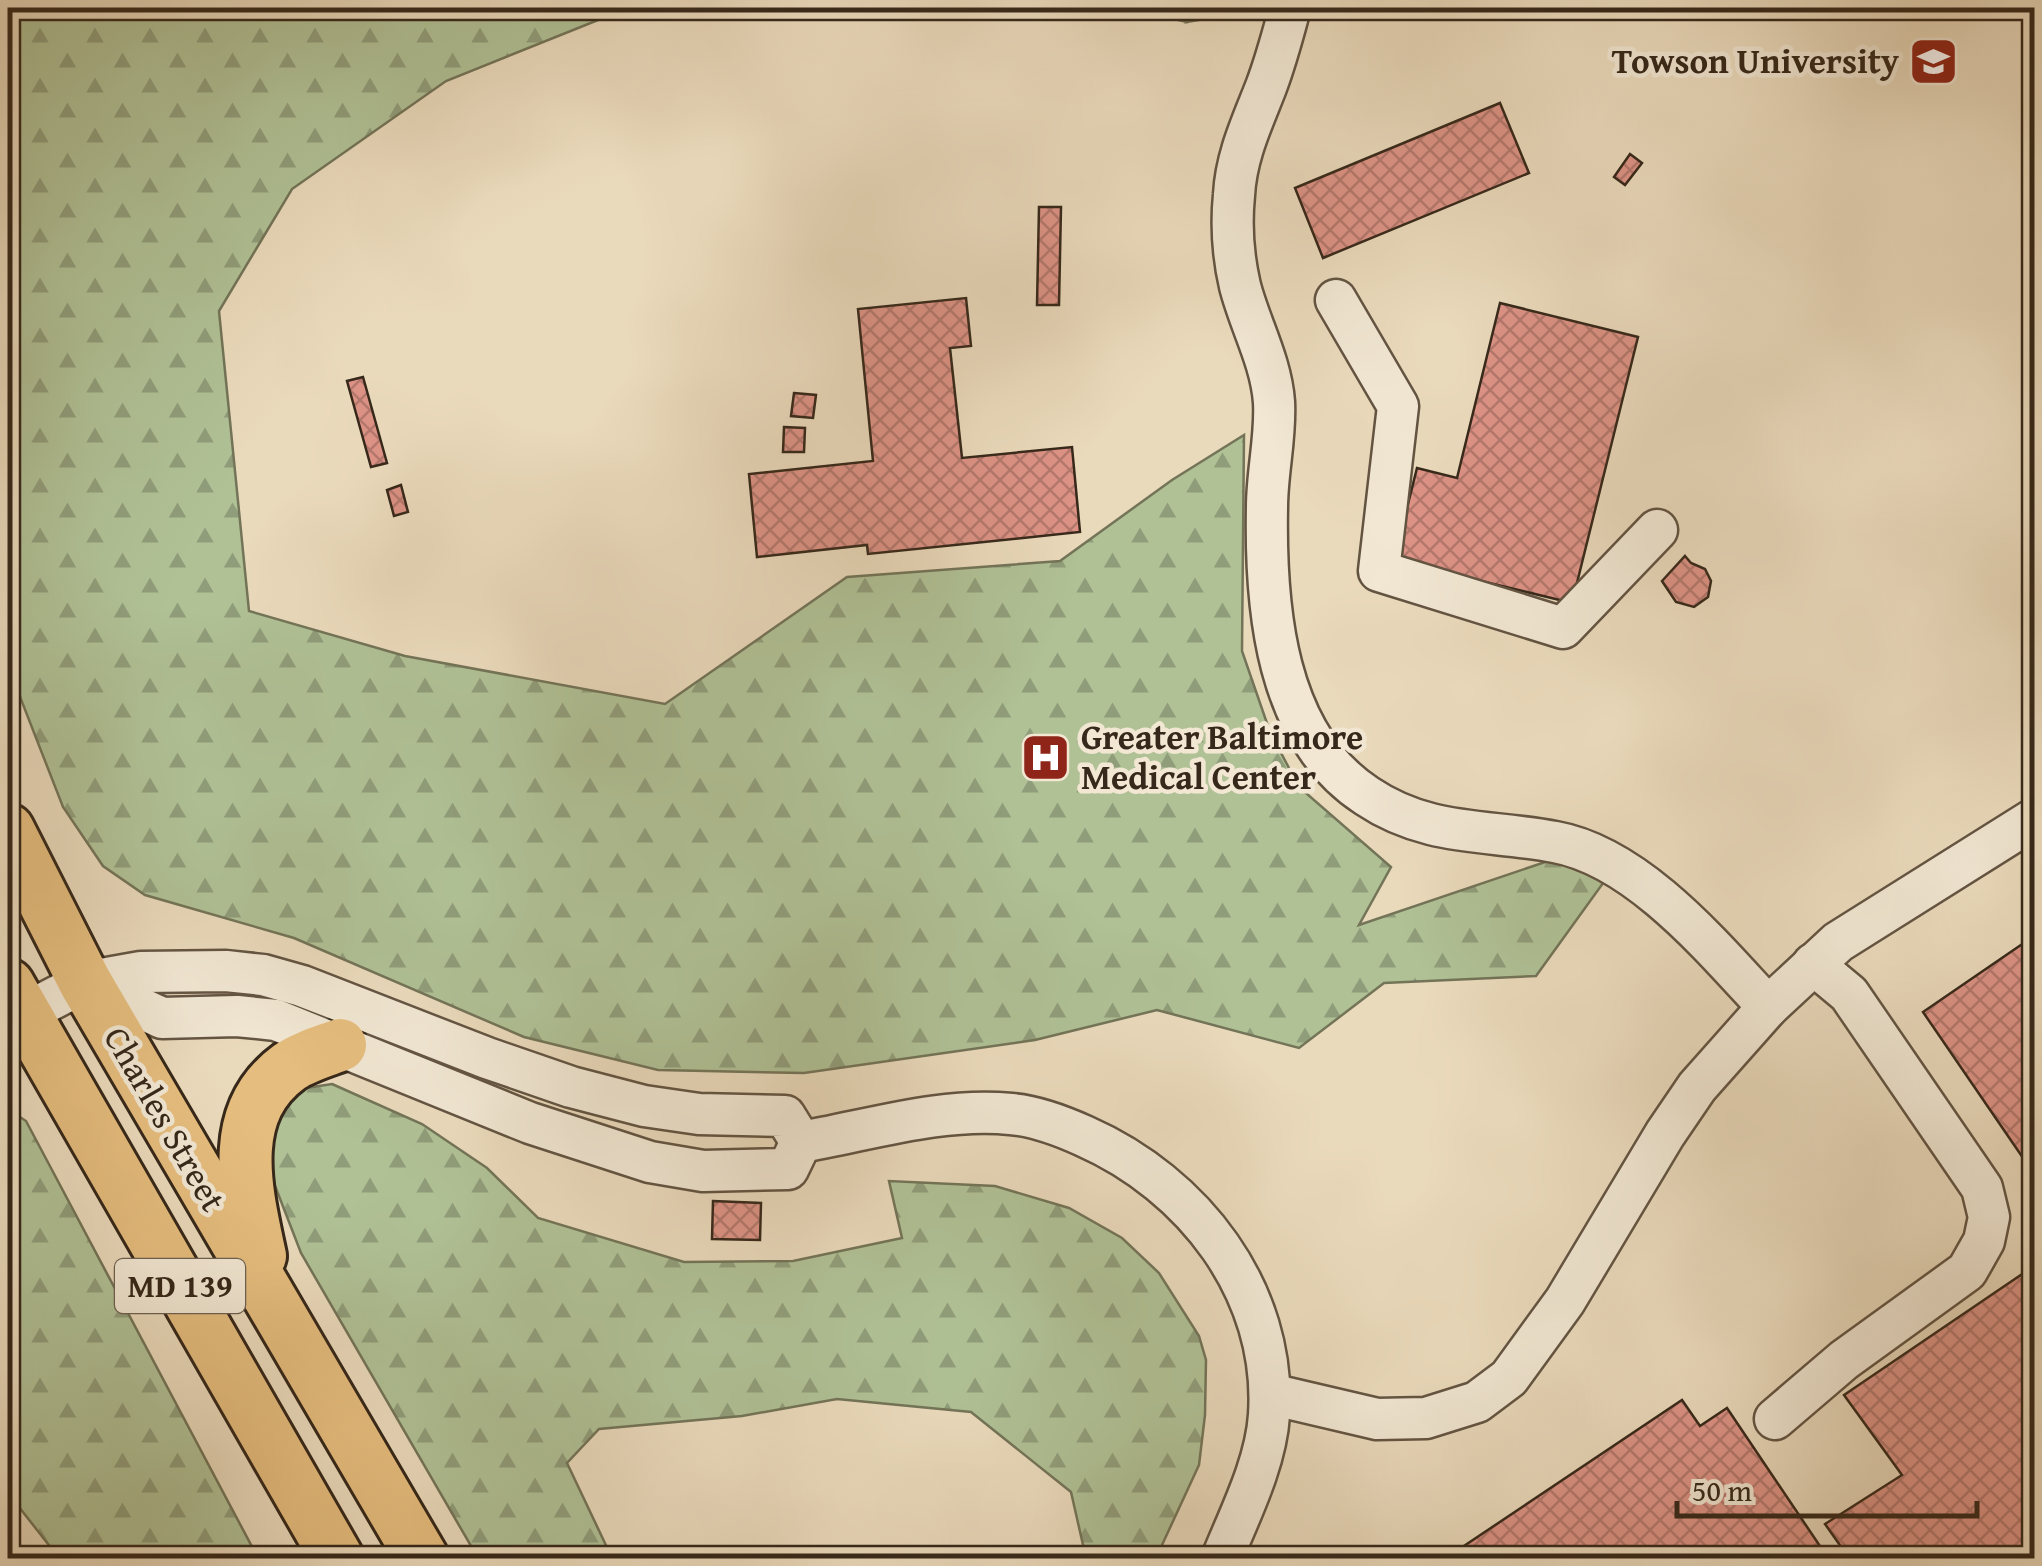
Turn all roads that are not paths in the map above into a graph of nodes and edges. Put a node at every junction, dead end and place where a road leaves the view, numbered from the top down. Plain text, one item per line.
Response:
1 (1290, 8) edge
2 (1336, 300) dead end
3 (1657, 530) dead end
4 (2034, 819) edge
5 (8, 830) edge
6 (1813, 964) junction
7 (85, 982) junction
8 (12, 1007) edge
9 (1768, 1007) junction
10 (340, 1045) junction
11 (801, 1142) junction
12 (268, 1296) junction
13 (1270, 1394) junction
14 (1776, 1419) dead end
15 (337, 1558) edge
16 (422, 1558) edge
17 (1222, 1558) edge

1 - 9 street
2 - 3 street
4 - 6 street
5 - 7 main road, Charles Street / MD 139
6 - 9 street
6 - 14 street
7 - 8 street
7 - 10 street
7 - 11 street
7 - 12 main road, Charles Street / MD 139
8 - 15 main road, Charles Street / MD 139
9 - 13 street
10 - 11 street
10 - 12 main road
11 - 13 street
12 - 16 main road, Charles Street / MD 139
13 - 17 street

